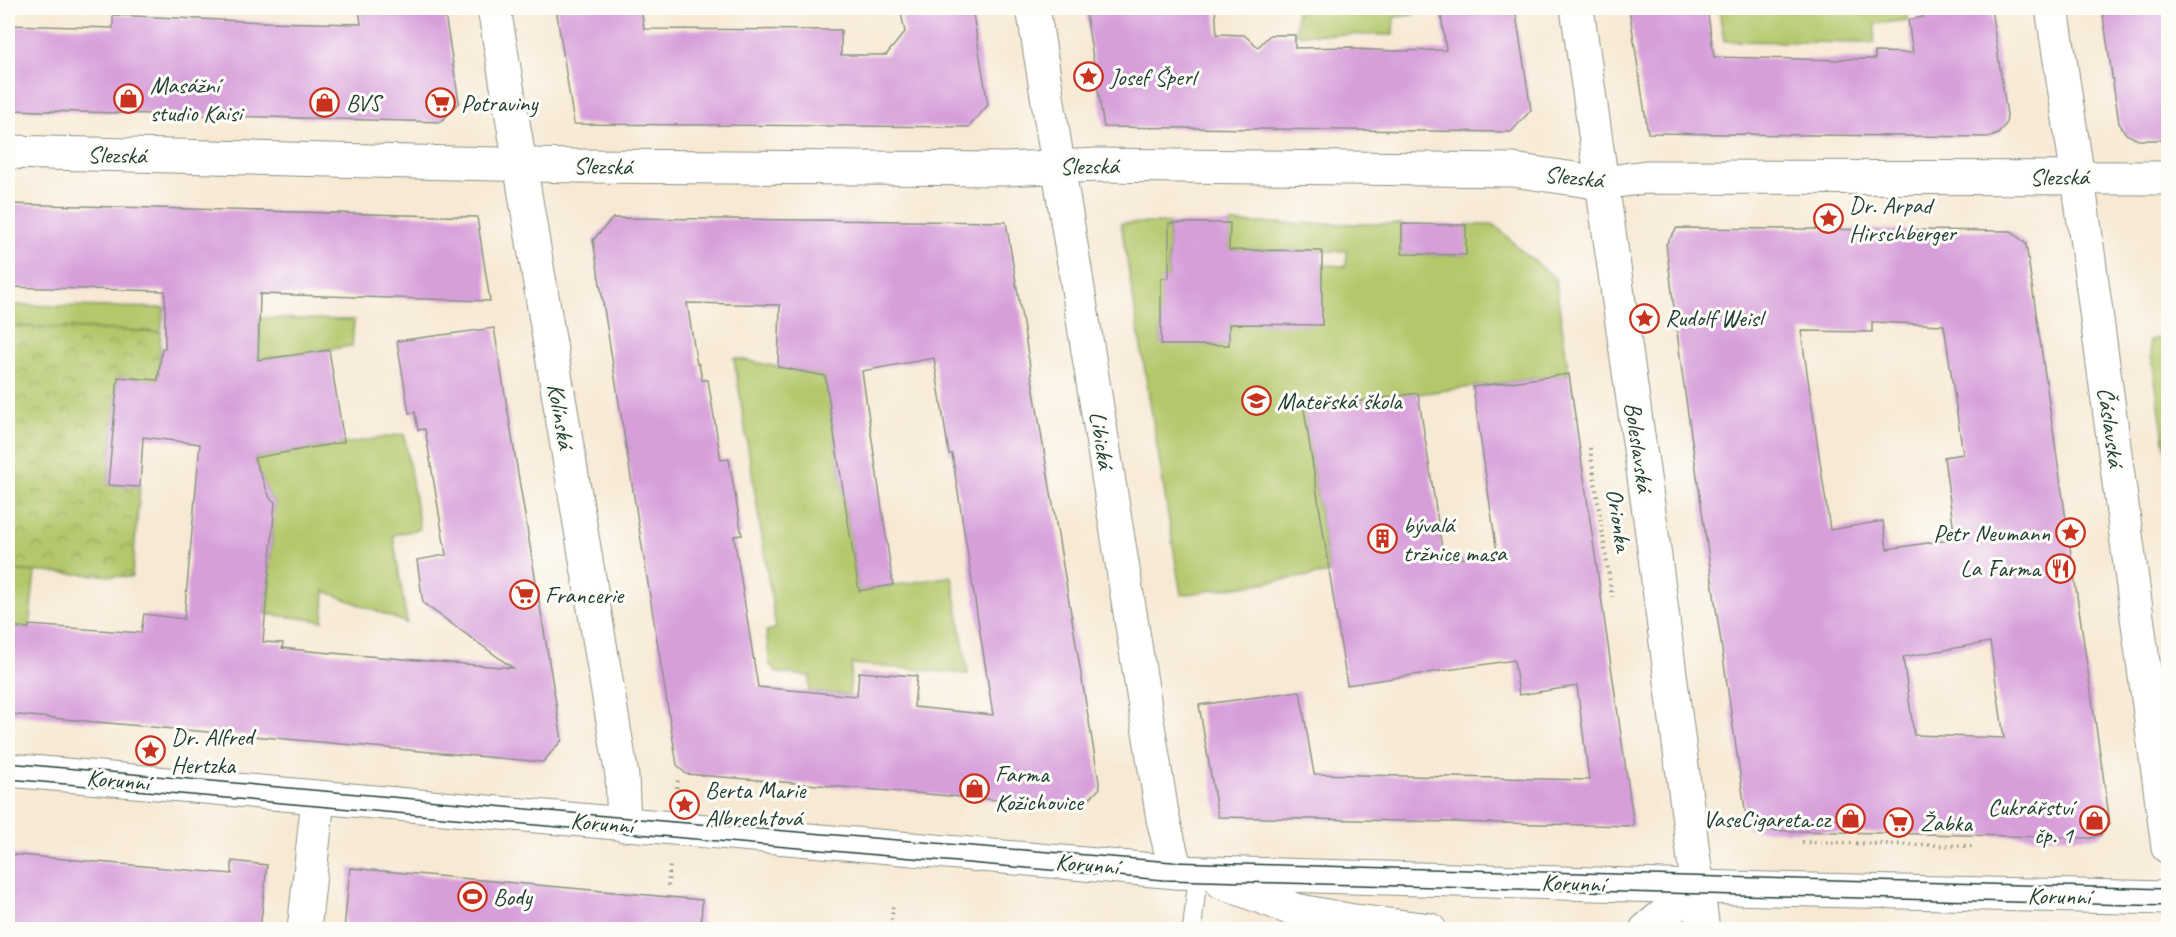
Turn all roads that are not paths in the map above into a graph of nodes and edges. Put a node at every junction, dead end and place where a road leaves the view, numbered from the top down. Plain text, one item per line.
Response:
1 (494, 8) edge
2 (1033, 8) edge
3 (1577, 8) edge
4 (2052, 8) edge
5 (8, 152) edge
6 (519, 163) junction
7 (1058, 166) junction
8 (2169, 177) edge
9 (2078, 178) junction
10 (1603, 183) junction
11 (8, 770) edge
12 (318, 798) junction
13 (624, 825) junction
14 (2169, 847) edge
15 (1187, 872) junction
16 (1697, 887) junction
17 (2169, 898) edge
18 (1353, 925) edge
19 (304, 930) edge
20 (1192, 930) edge
21 (1430, 930) edge
22 (1646, 930) edge
23 (1703, 930) edge

1 - 6 street, Kolínská
2 - 7 street, Libická
3 - 10 street, Boleslavská
4 - 9 street, Čáslavská
5 - 6 street, Slezská
6 - 7 street, Slezská
6 - 13 street, Kolínská
7 - 10 street, Slezská
7 - 15 street, Libická
8 - 9 street, Slezská
9 - 10 street, Slezská
9 - 14 street, Čáslavská
10 - 16 street, Boleslavská
11 - 12 street, Korunní
12 - 13 street, Korunní
12 - 19 street
13 - 15 street, Korunní
15 - 16 street, Korunní
15 - 18 street, Korunní
15 - 20 lane
16 - 17 street, Korunní
16 - 22 street
16 - 23 street, Boleslavská
18 - 21 street, Korunní

